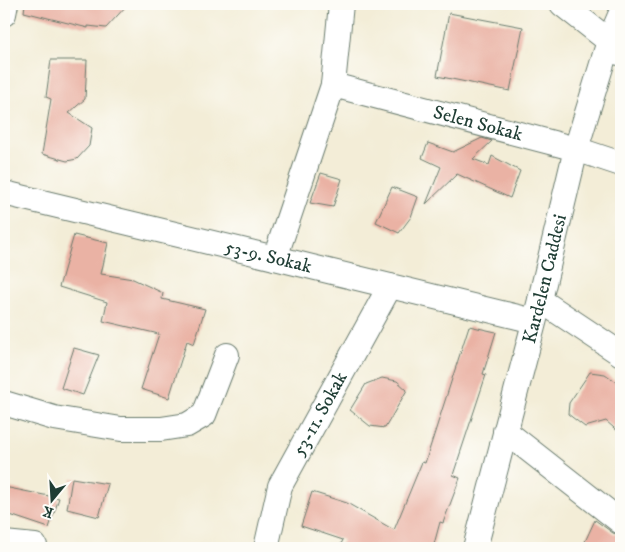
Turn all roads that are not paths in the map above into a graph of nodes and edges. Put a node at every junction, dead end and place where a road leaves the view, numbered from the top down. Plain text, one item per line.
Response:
1 (6, 4) edge
2 (341, 4) edge
3 (562, 4) edge
4 (621, 13) edge
5 (4, 14) edge
6 (615, 49) edge
7 (333, 86) junction
8 (576, 149) junction
9 (621, 164) edge
10 (4, 193) edge
11 (275, 258) junction
12 (390, 286) junction
13 (537, 310) junction
14 (621, 354) edge
15 (227, 355) dead end
16 (4, 403) edge
17 (506, 431) junction
18 (621, 522) edge
19 (4, 543) edge
20 (35, 546) dead end
21 (266, 548) edge
22 (475, 548) edge

1 - 5 street
2 - 7 street
3 - 6 street
4 - 6 street, Kardelen Caddesi
6 - 8 street, Kardelen Caddesi
7 - 8 street, Selen Sokak
7 - 11 street
8 - 9 street, Selen Sokak
8 - 13 street, Kardelen Caddesi
10 - 11 street, 53-9. Sokak
11 - 12 street, 53-9. Sokak
12 - 13 street, 53-9. Sokak
12 - 21 street, 53-11. Sokak
13 - 14 street
13 - 17 street, Kardelen Caddesi
15 - 16 street
17 - 18 street
17 - 22 street, Kardelen Caddesi
19 - 20 street

